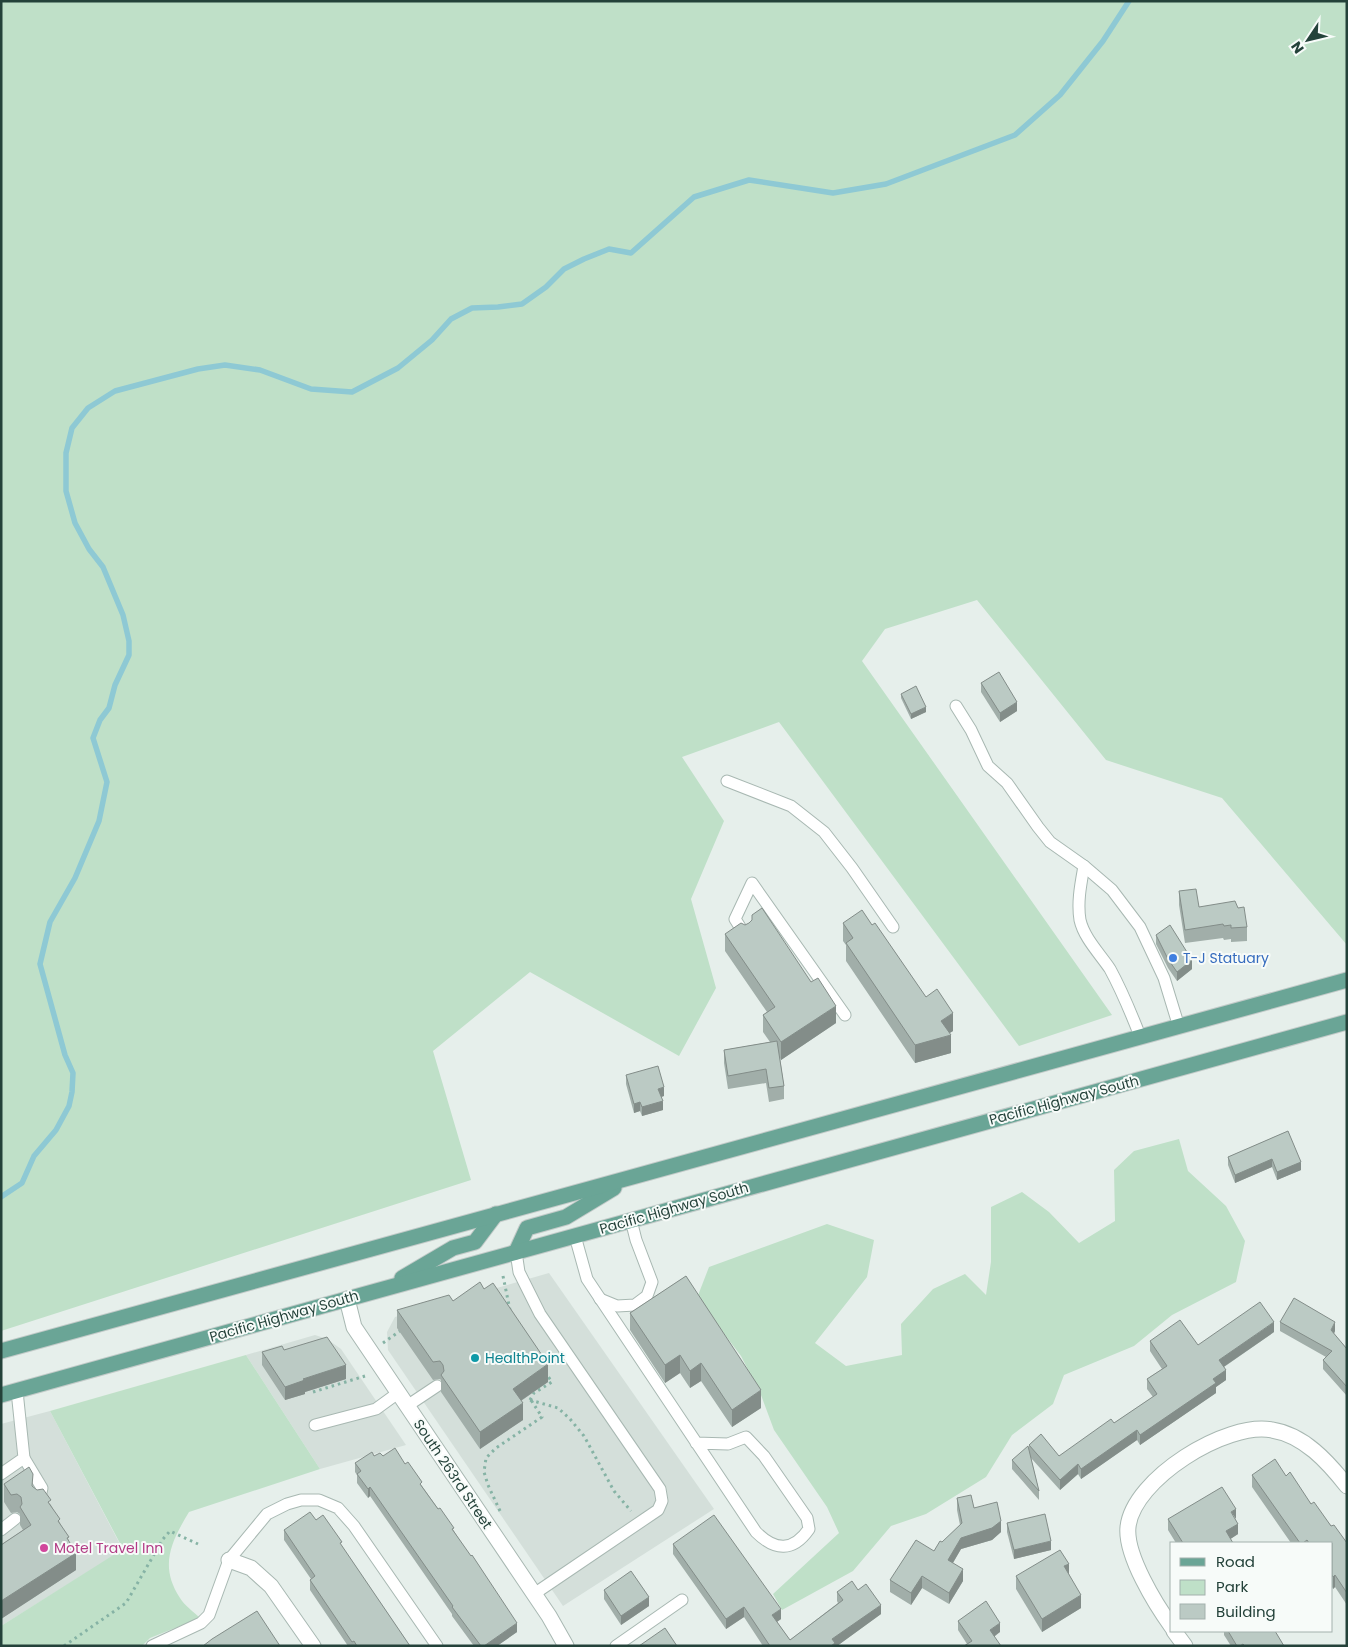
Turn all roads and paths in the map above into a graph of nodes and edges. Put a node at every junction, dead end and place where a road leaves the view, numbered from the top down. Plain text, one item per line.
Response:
1 (956, 706) dead end
2 (727, 781) dead end
3 (1084, 866) junction
4 (893, 927) dead end
5 (745, 935) edge
6 (1347, 980) edge
7 (845, 1015) dead end
8 (1347, 1022) edge
9 (1179, 1027) junction
10 (1140, 1036) junction
11 (630, 1178) junction
12 (496, 1214) junction
13 (631, 1220) junction
14 (575, 1236) junction
15 (516, 1252) junction
16 (503, 1276) dead end
17 (385, 1288) junction
18 (347, 1299) junction
19 (600, 1299) junction
20 (510, 1314) edge
21 (400, 1331) edge
22 (382, 1343) dead end
23 (1, 1350) edge
24 (542, 1367) edge
25 (365, 1376) dead end
26 (436, 1386) dead end
27 (17, 1390) junction
28 (313, 1392) edge
29 (1, 1395) edge
30 (403, 1400) junction
31 (530, 1400) junction
32 (315, 1425) dead end
33 (696, 1442) junction
34 (24, 1458) junction
35 (1, 1474) edge
36 (1347, 1486) edge
37 (39, 1501) edge
38 (498, 1516) dead end
39 (16, 1519) dead end
40 (640, 1522) junction
41 (1, 1530) edge
42 (198, 1544) dead end
43 (229, 1560) junction
44 (534, 1594) junction
45 (682, 1600) dead end
46 (1170, 1624) edge
47 (1175, 1632) edge
48 (562, 1644) edge
49 (64, 1646) edge
50 (152, 1646) edge
51 (313, 1646) edge
52 (437, 1646) edge
53 (616, 1646) edge
54 (1185, 1646) edge

1 - 3 lane
2 - 4 lane
3 - 9 lane
3 - 10 lane
5 - 7 lane
6 - 9 main road
8 - 13 main road, Pacific Highway South
9 - 10 main road
10 - 11 main road
11 - 12 main road
11 - 15 main road
12 - 17 main road
12 - 23 main road
13 - 14 main road, Pacific Highway South
13 - 19 lane
14 - 15 main road, Pacific Highway South
14 - 19 lane
15 - 17 main road, Pacific Highway South
15 - 40 lane
16 - 20 path
17 - 18 main road, Pacific Highway South
18 - 27 main road, Pacific Highway South
18 - 30 street, South 263rd Street
19 - 33 lane
21 - 22 path
24 - 31 path
25 - 28 path
26 - 30 lane
27 - 29 main road, Pacific Highway South
27 - 34 lane
30 - 32 lane
30 - 44 street, South 263rd Street
31 - 38 path
31 - 40 path
33 - 33 lane
34 - 35 lane
34 - 37 lane
36 - 46 street
39 - 41 lane
40 - 44 lane
42 - 49 path
43 - 50 lane
43 - 51 street
43 - 52 lane
44 - 48 street, South 263rd Street
45 - 53 lane
47 - 54 street

